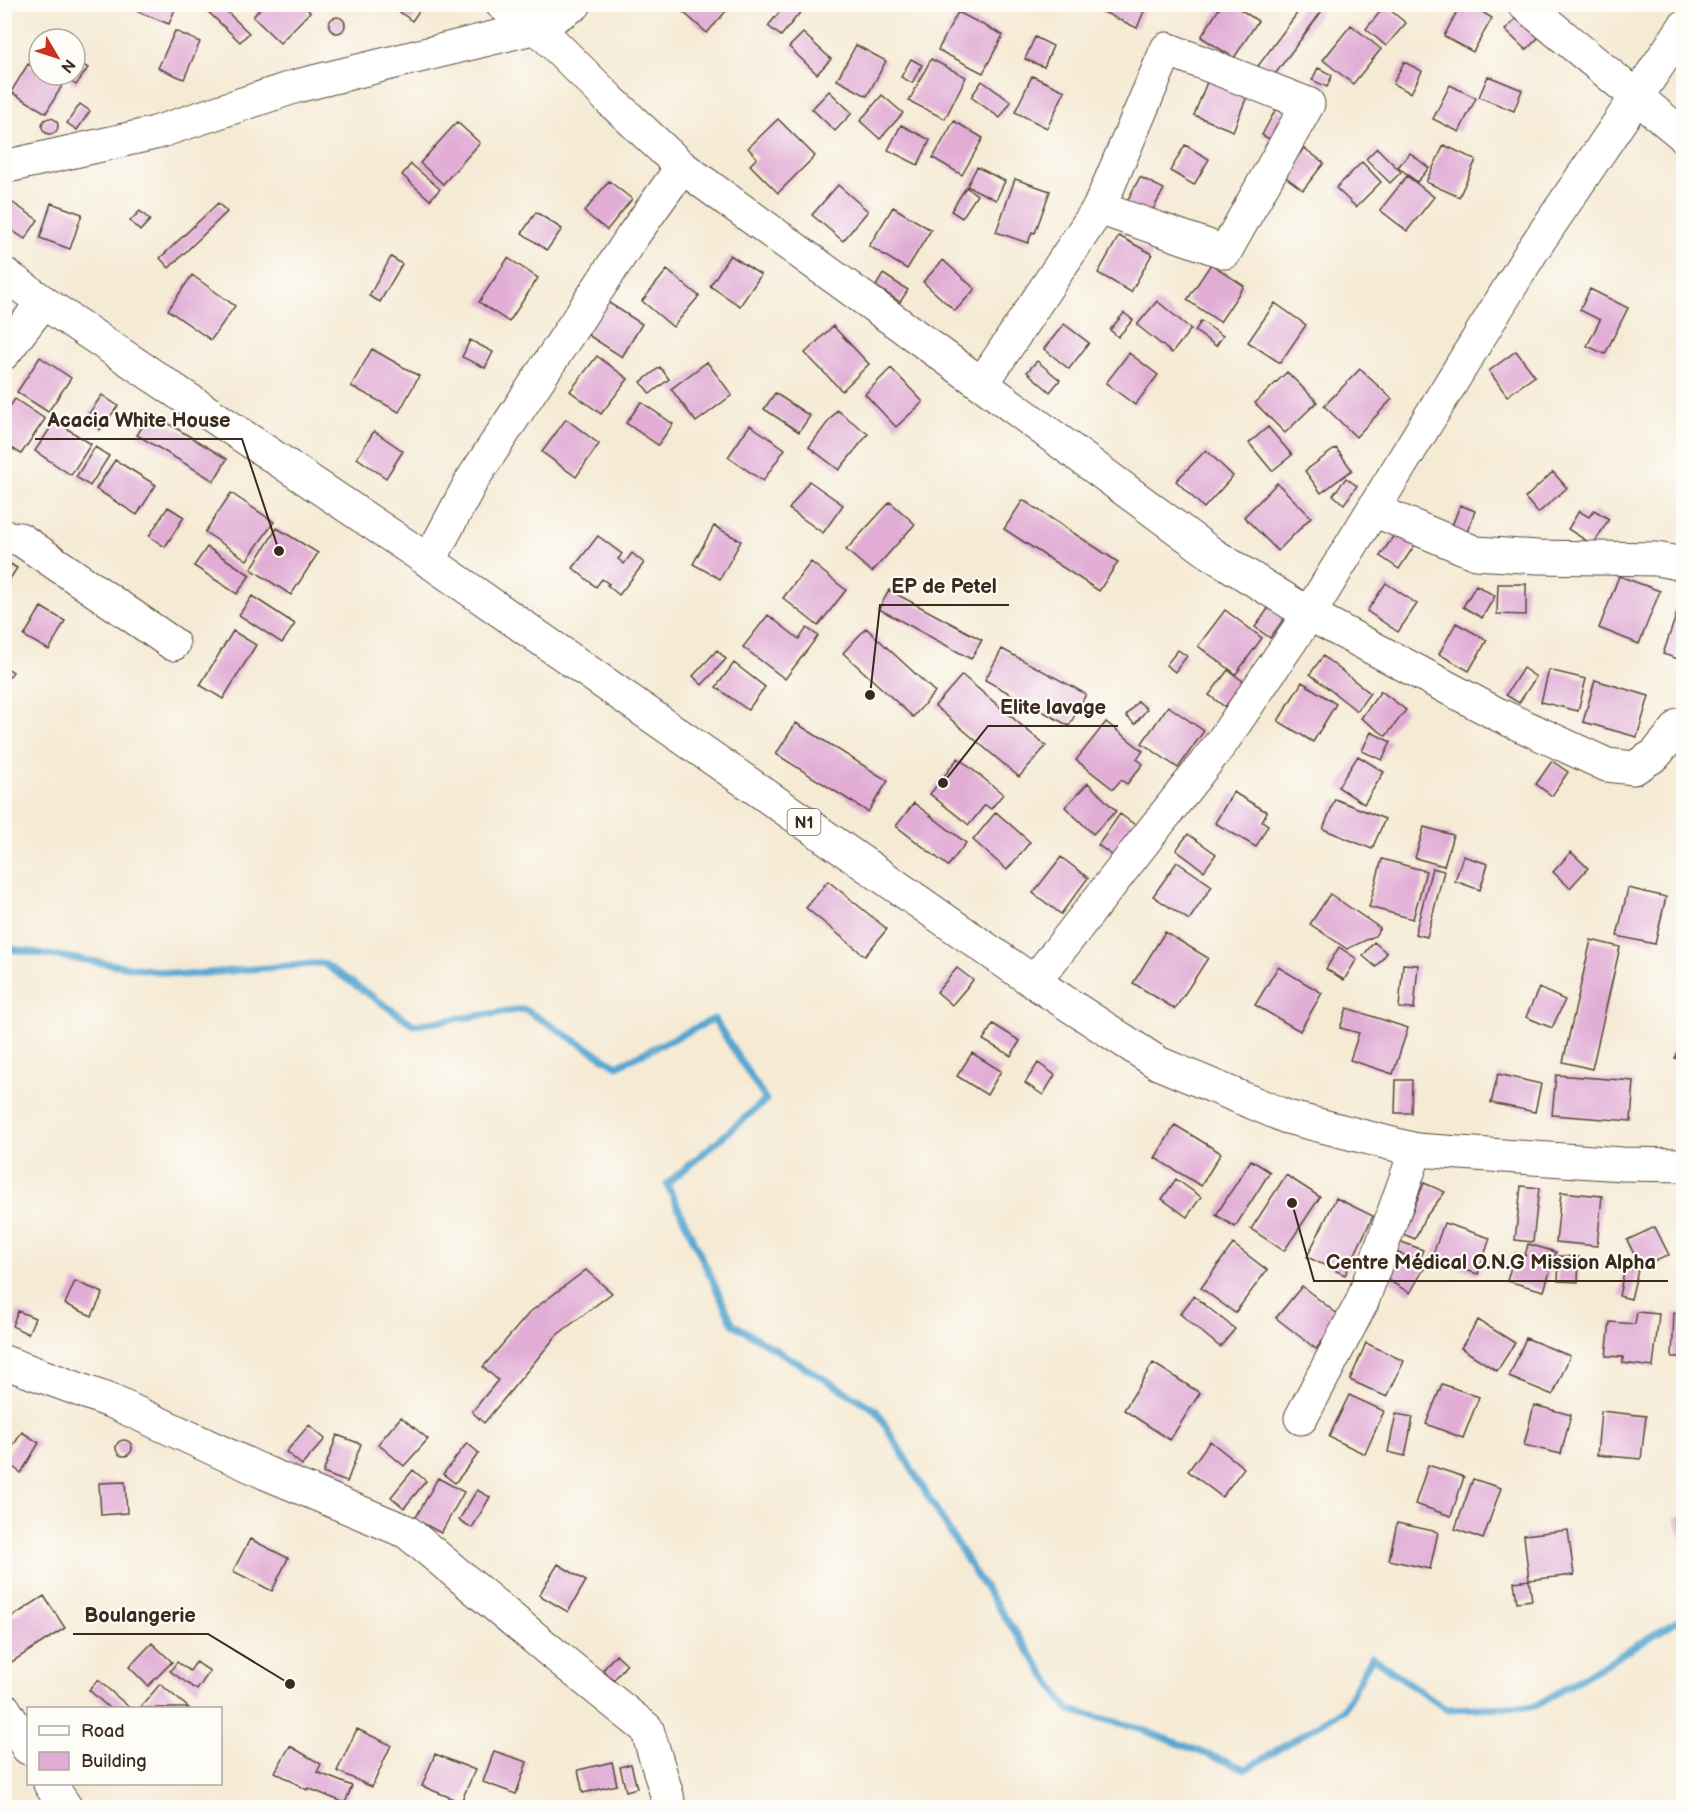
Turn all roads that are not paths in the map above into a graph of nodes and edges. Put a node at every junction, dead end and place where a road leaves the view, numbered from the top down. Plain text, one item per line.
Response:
1 (502, 4) edge
2 (574, 4) edge
3 (1524, 4) edge
4 (536, 16) edge
5 (1683, 27) edge
6 (1636, 99) junction
7 (1683, 136) edge
8 (682, 166) junction
9 (4, 167) edge
10 (1099, 208) junction
11 (4, 274) edge
12 (43, 302) junction
13 (4, 353) edge
14 (982, 384) junction
15 (1374, 510) junction
16 (4, 537) edge
17 (429, 561) junction
18 (1683, 564) edge
19 (1309, 614) junction
20 (173, 644) dead end
21 (1681, 724) dead end
22 (1034, 982) junction
23 (1416, 1150) junction
24 (1683, 1165) edge
25 (4, 1362) edge
26 (1301, 1418) dead end
27 (4, 1709) edge
28 (27, 1746) edge
29 (51, 1785) edge
30 (66, 1808) edge
31 (669, 1808) edge

1 - 4 main road
2 - 4 main road
3 - 6 main road
4 - 8 main road
4 - 9 main road
5 - 6 main road
6 - 7 main road
6 - 15 main road
8 - 14 main road
8 - 17 main road
10 - 10 main road
10 - 14 main road
11 - 12 main road, N1
12 - 13 main road
12 - 17 main road, N1
14 - 19 main road
15 - 18 main road
15 - 19 main road
16 - 20 main road
17 - 22 main road, N1
19 - 21 main road
19 - 22 main road
22 - 23 main road, N1
23 - 24 main road, N1
23 - 26 main road
25 - 31 main road
27 - 28 main road
29 - 30 main road

